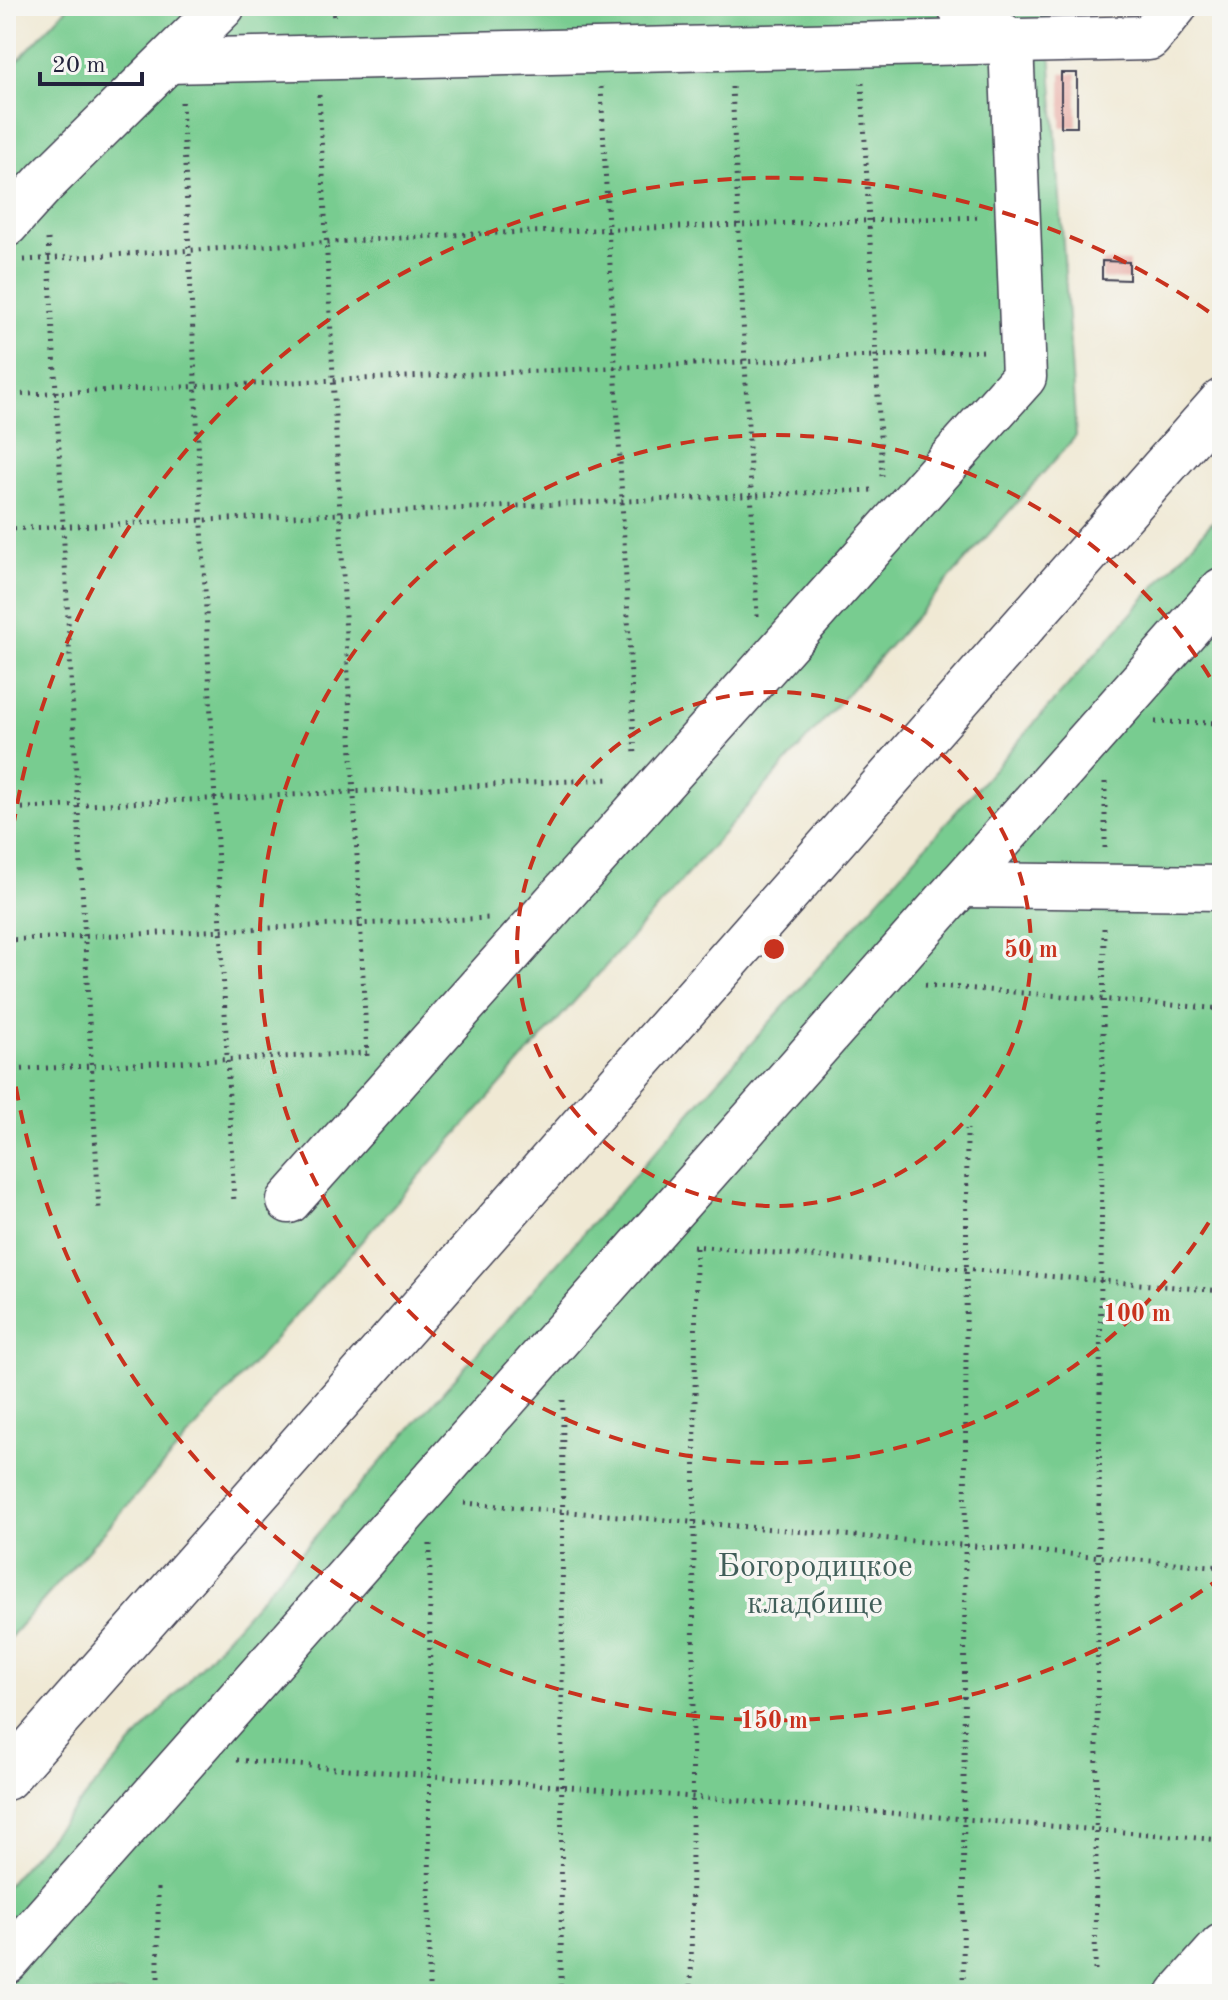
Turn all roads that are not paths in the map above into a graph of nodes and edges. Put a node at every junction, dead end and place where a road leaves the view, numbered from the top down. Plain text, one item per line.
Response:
1 (223, 6) edge
2 (959, 6) edge
3 (1175, 6) edge
4 (1011, 42) junction
5 (174, 61) junction
6 (13, 242) edge
7 (1222, 401) edge
8 (1222, 590) edge
9 (960, 885) junction
10 (1222, 888) edge
11 (289, 1201) dead end
12 (6, 1778) edge
13 (1222, 1946) edge
14 (6, 1962) edge
15 (1179, 1994) edge

1 - 5 street
2 - 4 street
3 - 4 street
4 - 5 street
4 - 11 street
5 - 6 street
7 - 12 street
8 - 9 street
9 - 10 street
9 - 14 street
13 - 15 street

